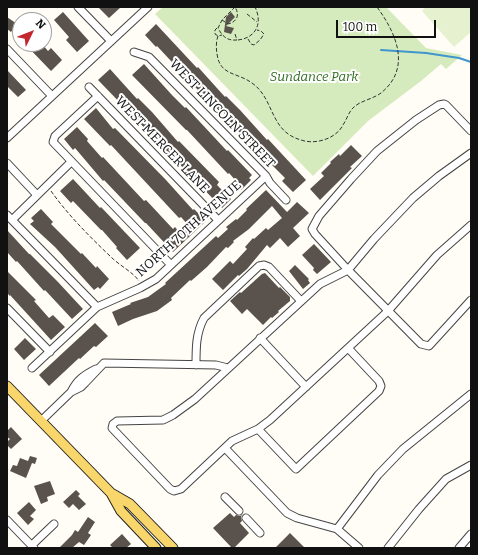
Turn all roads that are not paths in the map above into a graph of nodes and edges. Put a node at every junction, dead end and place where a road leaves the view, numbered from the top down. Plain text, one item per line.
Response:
1 (78, 7) edge
2 (148, 7) edge
3 (110, 42) junction
4 (7, 48) edge
5 (134, 52) dead end
6 (89, 87) dead end
7 (52, 96) junction
8 (98, 96) junction
9 (471, 131) edge
10 (7, 138) edge
11 (471, 153) edge
12 (72, 162) junction
13 (7, 163) edge
14 (266, 176) junction
15 (37, 195) junction
16 (286, 200) dead end
17 (9, 217) edge
18 (218, 220) junction
19 (471, 225) edge
20 (171, 265) junction
21 (348, 270) junction
22 (300, 300) junction
23 (471, 300) edge
24 (97, 307) junction
25 (7, 308) edge
26 (388, 311) junction
27 (260, 338) junction
28 (348, 348) junction
29 (50, 352) junction
30 (196, 365) junction
31 (32, 368) dead end
32 (228, 368) junction
33 (7, 386) edge
34 (306, 387) junction
35 (471, 394) edge
36 (41, 421) junction
37 (258, 429) junction
38 (225, 448) junction
39 (471, 465) edge
40 (111, 493) junction
41 (225, 496) dead end
42 (239, 511) dead end
43 (246, 518) dead end
44 (7, 520) edge
45 (54, 524) dead end
46 (337, 529) junction
47 (260, 533) dead end
48 (471, 534) edge
49 (33, 547) edge
50 (156, 548) edge
51 (173, 548) edge
52 (359, 548) edge
53 (388, 548) edge
54 (459, 548) edge

1 - 3 street
2 - 3 street
3 - 7 street
4 - 7 street
5 - 14 street, WEST LINCOLN STREET
6 - 8 street, WEST MERCER LANE
7 - 10 street
8 - 12 street
8 - 18 street, WEST MERCER LANE
9 - 21 street
11 - 21 street
12 - 15 street
12 - 20 street
13 - 15 street
14 - 16 street, WEST LINCOLN STREET
14 - 18 street, NORTH 70TH AVENUE
15 - 17 street
17 - 24 street
18 - 20 street, NORTH 70TH AVENUE
19 - 26 street
20 - 24 street, NORTH 70TH AVENUE
21 - 22 street
21 - 26 street
22 - 27 street
22 - 30 street
23 - 26 street
24 - 29 street, NORTH 70TH AVENUE
25 - 29 street
26 - 28 street
27 - 32 street
27 - 34 street
28 - 34 street
28 - 37 street
29 - 31 street, NORTH 70TH AVENUE
30 - 32 street
30 - 36 street
32 - 38 street
33 - 36 main road
34 - 37 street
35 - 46 street
36 - 40 main road
37 - 38 street
38 - 46 street
39 - 53 street
40 - 50 main road
40 - 51 main road
41 - 42 street
43 - 47 street
44 - 49 street
45 - 49 street
46 - 52 street
48 - 54 street

